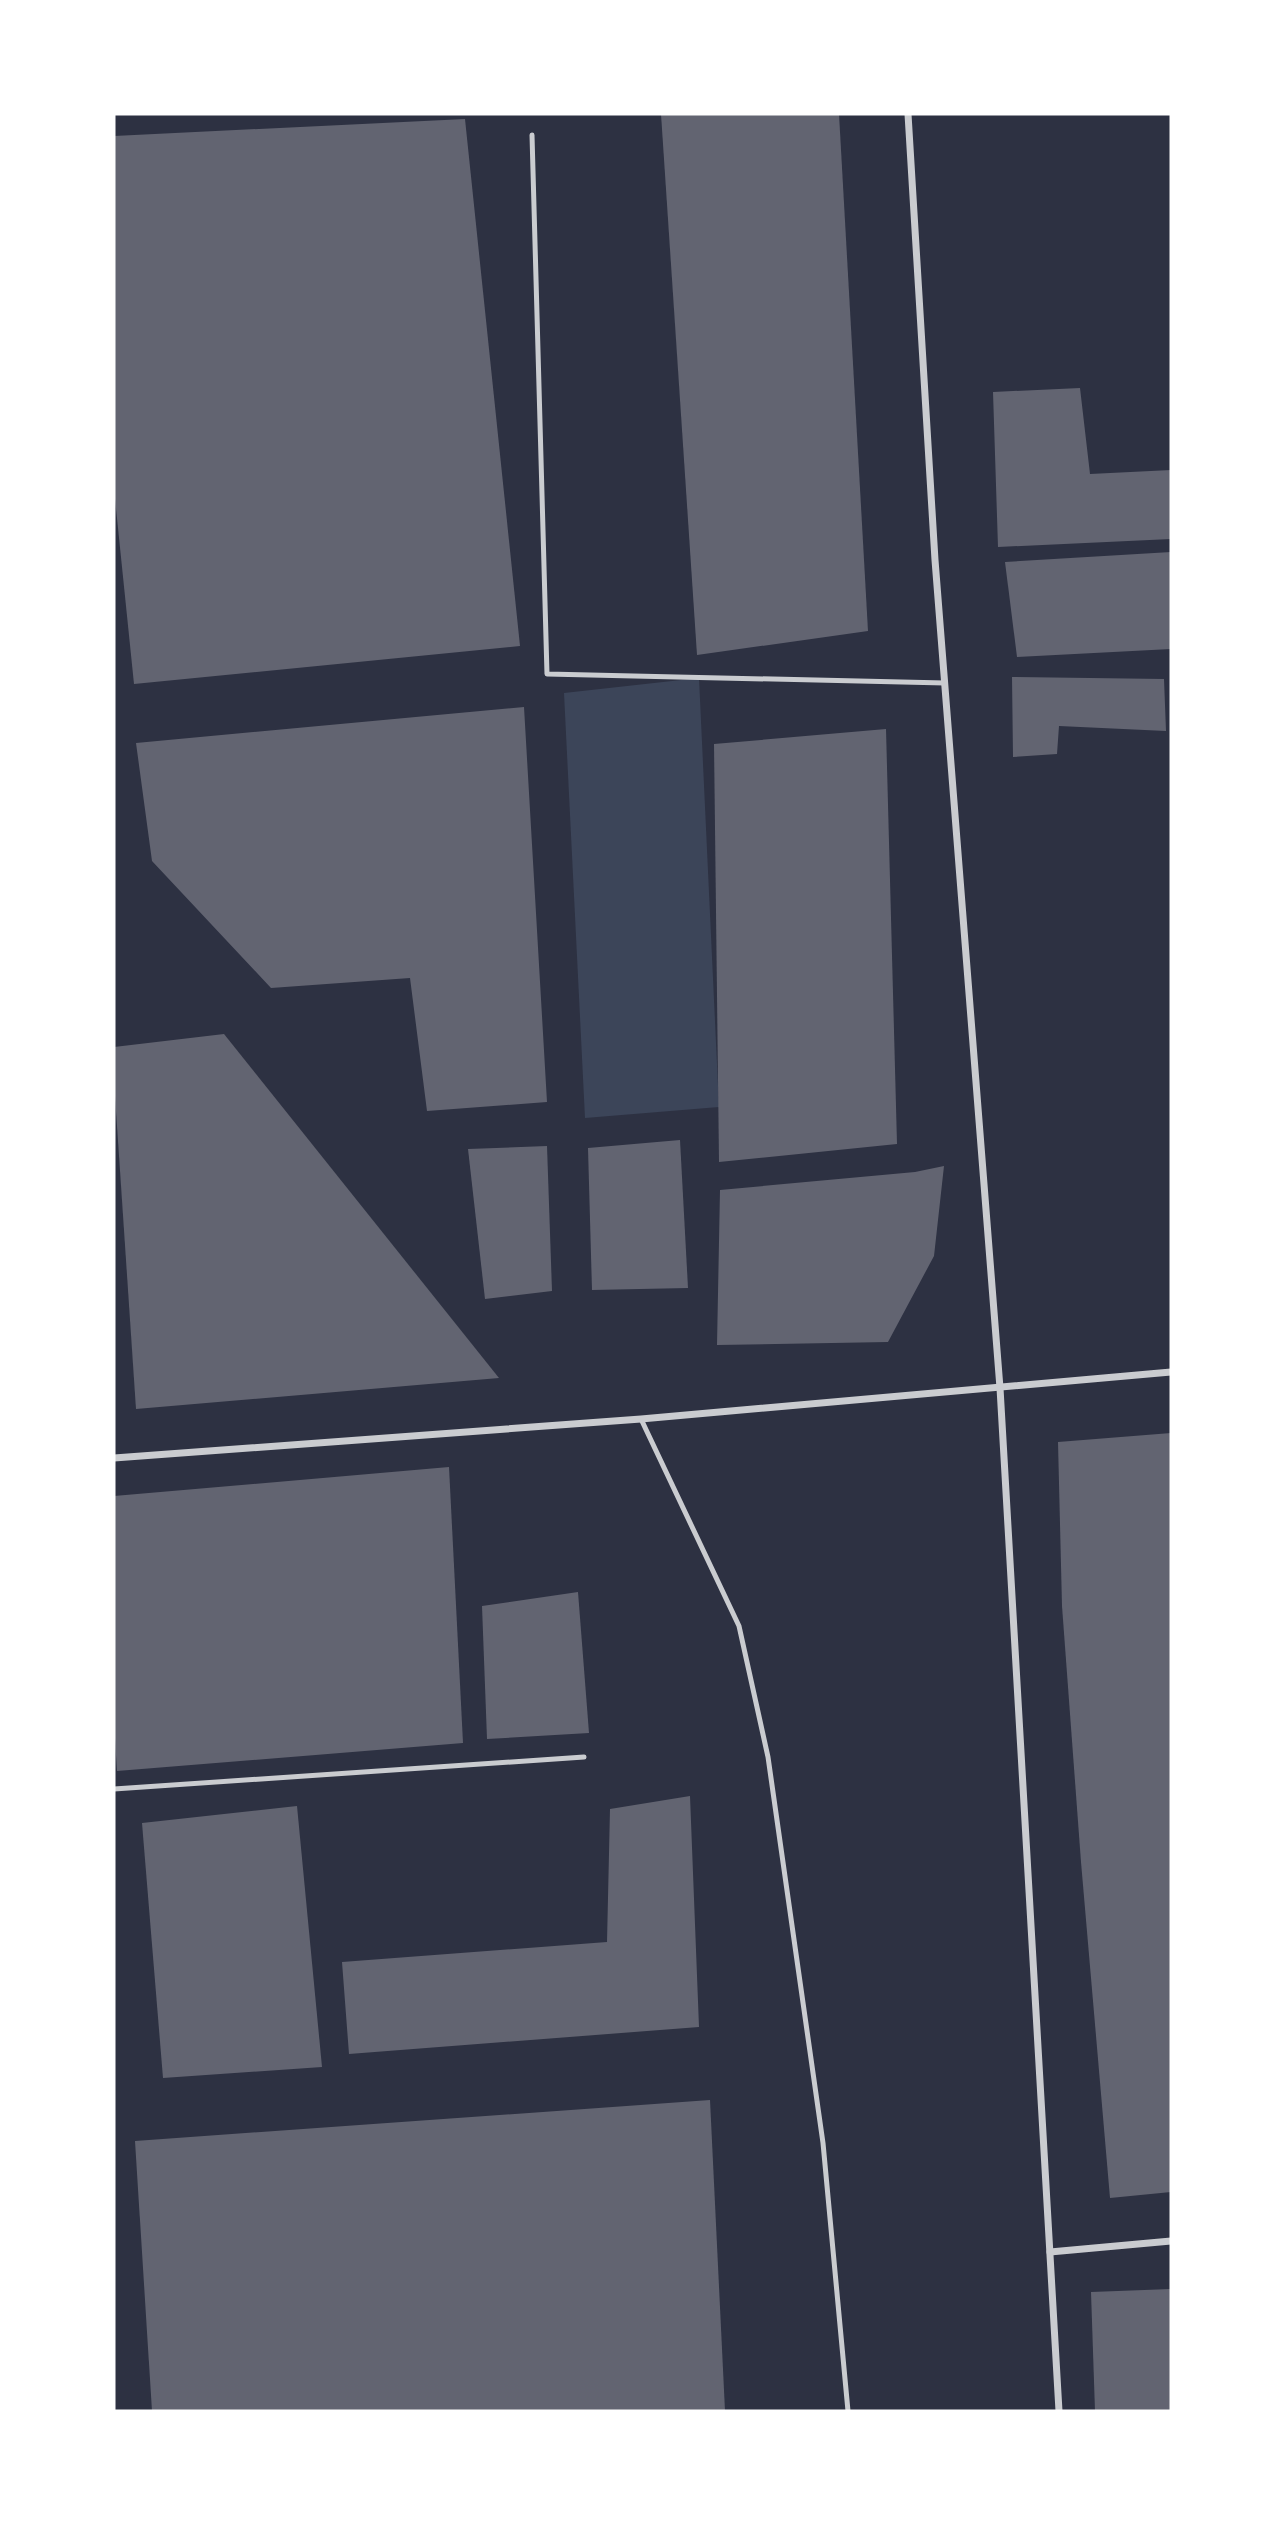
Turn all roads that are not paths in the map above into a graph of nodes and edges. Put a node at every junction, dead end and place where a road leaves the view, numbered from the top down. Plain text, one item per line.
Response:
1 (908, 114) edge
2 (532, 135) dead end
3 (945, 683) junction
4 (1171, 1372) edge
5 (1000, 1388) junction
6 (641, 1419) junction
7 (114, 1458) edge
8 (584, 1757) dead end
9 (114, 1789) edge
10 (1171, 2241) edge
11 (1050, 2252) junction
12 (848, 2411) edge
13 (1059, 2411) edge

1 - 3 street
2 - 3 lane
3 - 5 street
4 - 5 street
5 - 6 street
5 - 11 street
6 - 7 street
6 - 12 lane
8 - 9 lane
10 - 11 street
11 - 13 street

